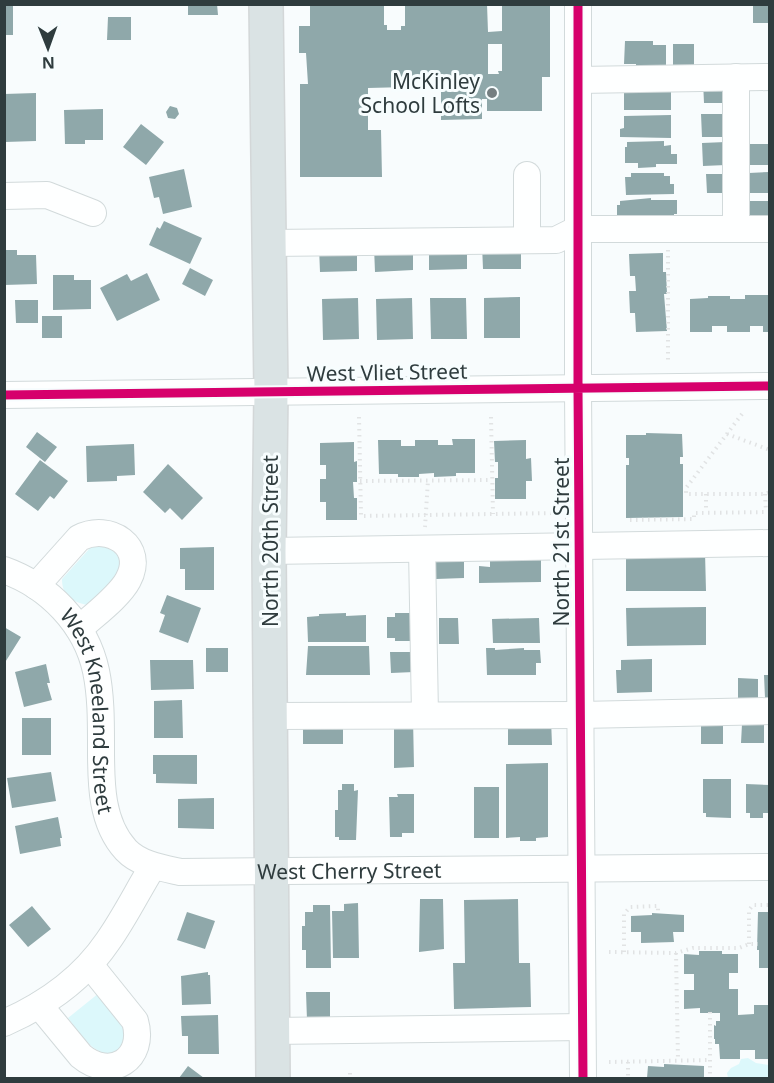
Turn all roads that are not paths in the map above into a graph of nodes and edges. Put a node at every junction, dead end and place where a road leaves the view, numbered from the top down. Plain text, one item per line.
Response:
1 (266, 4) edge
2 (578, 4) edge
3 (736, 77) junction
4 (770, 77) edge
5 (578, 80) junction
6 (527, 176) dead end
7 (4, 196) edge
8 (93, 213) dead end
9 (736, 228) junction
10 (578, 229) junction
11 (770, 229) edge
12 (527, 240) junction
13 (269, 243) junction
14 (770, 386) edge
15 (578, 388) junction
16 (271, 392) junction
17 (4, 395) edge
18 (770, 543) edge
19 (579, 547) junction
20 (423, 549) junction
21 (269, 551) junction
22 (4, 570) edge
23 (36, 586) junction
24 (79, 629) junction
25 (770, 711) edge
26 (580, 715) junction
27 (270, 716) junction
28 (424, 716) junction
29 (153, 866) junction
30 (770, 867) edge
31 (580, 870) junction
32 (271, 872) junction
33 (90, 965) junction
34 (39, 1005) junction
35 (4, 1023) edge
36 (582, 1027) junction
37 (272, 1031) junction
38 (273, 1078) edge
39 (583, 1078) edge

1 - 13 main road, North 20th Street
2 - 5 street, North 21st Street
3 - 4 street
3 - 5 street
3 - 9 street
5 - 10 street, North 21st Street
6 - 12 street
7 - 8 street
9 - 10 street
9 - 11 street
10 - 12 street
10 - 15 street, North 21st Street
12 - 13 street
13 - 16 main road, North 20th Street
14 - 15 street, West Vliet Street
15 - 16 street, West Vliet Street
15 - 19 street, North 21st Street
16 - 17 street, West Vliet Street
16 - 21 main road, North 20th Street
18 - 19 street
19 - 20 street
19 - 26 street, North 21st Street
20 - 21 street
20 - 28 street
21 - 27 main road, North 20th Street
22 - 23 street, West Kneeland Street
23 - 24 street, West Kneeland Street
23 - 24 street
24 - 29 street, West Kneeland Street
25 - 26 street
26 - 28 street
26 - 31 street, North 21st Street
27 - 28 street
27 - 32 main road, North 20th Street
29 - 32 street, West Cherry Street
29 - 33 street
30 - 31 street, West Cherry Street
31 - 32 street, West Cherry Street
31 - 36 street, North 21st Street
32 - 37 main road, North 20th Street
33 - 34 street
33 - 34 street
34 - 35 street
36 - 37 street
36 - 39 street, North 21st Street
37 - 38 main road, North 20th Street

